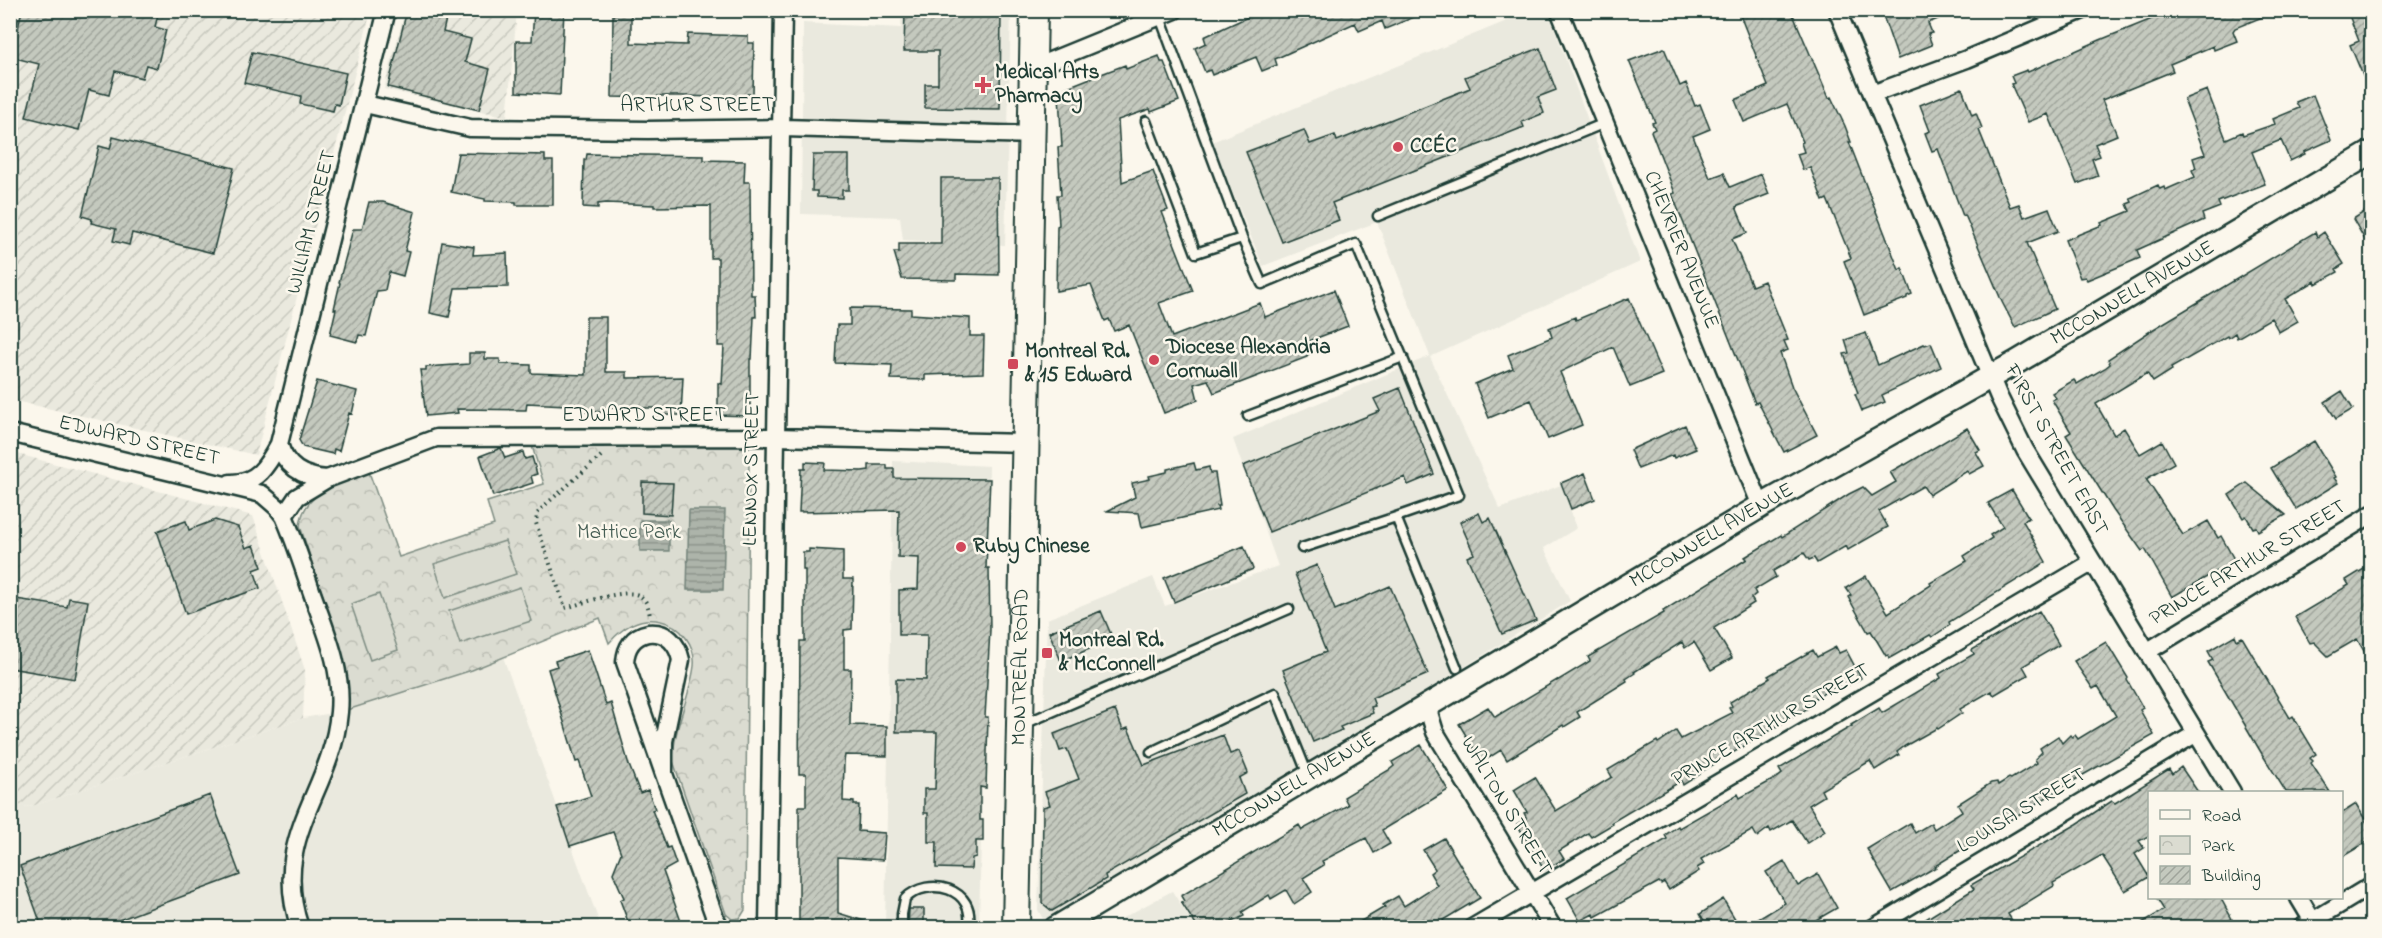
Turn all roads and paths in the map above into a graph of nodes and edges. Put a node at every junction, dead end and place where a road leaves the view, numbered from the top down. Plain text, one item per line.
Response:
1 (387, 10) edge
2 (783, 10) edge
3 (1034, 10) edge
4 (1176, 10) edge
5 (1559, 10) edge
6 (1837, 10) edge
7 (2083, 10) edge
8 (1160, 17) junction
9 (1033, 68) junction
10 (1872, 94) junction
11 (365, 104) junction
12 (1146, 120) dead end
13 (1605, 123) junction
14 (783, 128) junction
15 (1033, 135) junction
16 (2372, 152) edge
17 (1378, 216) dead end
18 (1242, 238) junction
19 (1403, 357) junction
20 (1990, 377) junction
21 (1248, 416) dead end
22 (10, 433) edge
23 (775, 437) junction
24 (607, 439) junction
25 (1026, 443) junction
26 (279, 444) junction
27 (327, 479) junction
28 (220, 483) junction
29 (1761, 506) junction
30 (2372, 514) edge
31 (284, 516) junction
32 (1396, 517) junction
33 (1302, 548) dead end
34 (2093, 562) junction
35 (1289, 609) dead end
36 (650, 619) dead end
37 (2148, 651) junction
38 (1457, 668) dead end
39 (1427, 706) junction
40 (1021, 725) junction
41 (2195, 734) junction
42 (1151, 752) dead end
43 (664, 774) junction
44 (1309, 778) junction
45 (2231, 791) edge
46 (2372, 885) edge
47 (1531, 892) junction
48 (2300, 899) edge
49 (2310, 925) edge
50 (300, 927) edge
51 (721, 927) edge
52 (768, 927) edge
53 (902, 927) edge
54 (968, 927) edge
55 (1016, 927) edge
56 (1056, 927) edge
57 (1472, 927) edge
58 (1553, 927) edge
59 (1872, 927) edge

1 - 11 street, WILLIAM STREET
2 - 14 street, LENNOX STREET
3 - 9 main road, MONTREAL ROAD
4 - 8 street
5 - 13 street, CHEVRIER AVENUE
6 - 10 street, FIRST STREET EAST
7 - 10 street
8 - 9 street
8 - 18 lane
9 - 15 main road, MONTREAL ROAD
10 - 20 street, FIRST STREET EAST
11 - 14 street, ARTHUR STREET
11 - 26 street, WILLIAM STREET
12 - 18 lane
13 - 17 lane
13 - 29 street, CHEVRIER AVENUE
14 - 15 street, ARTHUR STREET
14 - 23 street, LENNOX STREET
15 - 25 main road, MONTREAL ROAD
16 - 20 main road, MCCONNELL AVENUE
18 - 19 lane
19 - 21 lane
19 - 32 lane
20 - 29 main road, MCCONNELL AVENUE
20 - 34 street, FIRST STREET EAST
22 - 28 street, EDWARD STREET
23 - 24 street, EDWARD STREET
23 - 25 street, EDWARD STREET
23 - 52 street, LENNOX STREET
24 - 27 street, EDWARD STREET
24 - 36 path
25 - 40 main road, MONTREAL ROAD
26 - 27 street
26 - 28 street, WILLIAM STREET
27 - 31 street, EDWARD STREET
28 - 31 street, EDWARD STREET
29 - 39 main road, MCCONNELL AVENUE
30 - 37 street, PRINCE ARTHUR STREET
31 - 50 street
32 - 33 lane
32 - 38 lane
34 - 37 street, FIRST STREET EAST
34 - 47 street, PRINCE ARTHUR STREET
35 - 40 lane
37 - 41 street, FIRST STREET EAST
39 - 44 main road, MCCONNELL AVENUE
39 - 47 street, WALTON STREET
40 - 55 main road, MONTREAL ROAD
41 - 45 street, FIRST STREET EAST
41 - 59 street, LOUISA STREET
42 - 44 lane
43 - 43 street
43 - 51 street
44 - 56 main road, MCCONNELL AVENUE
46 - 49 street
47 - 57 street, PRINCE ARTHUR STREET
47 - 58 street, WALTON STREET
48 - 49 street
53 - 54 lane

